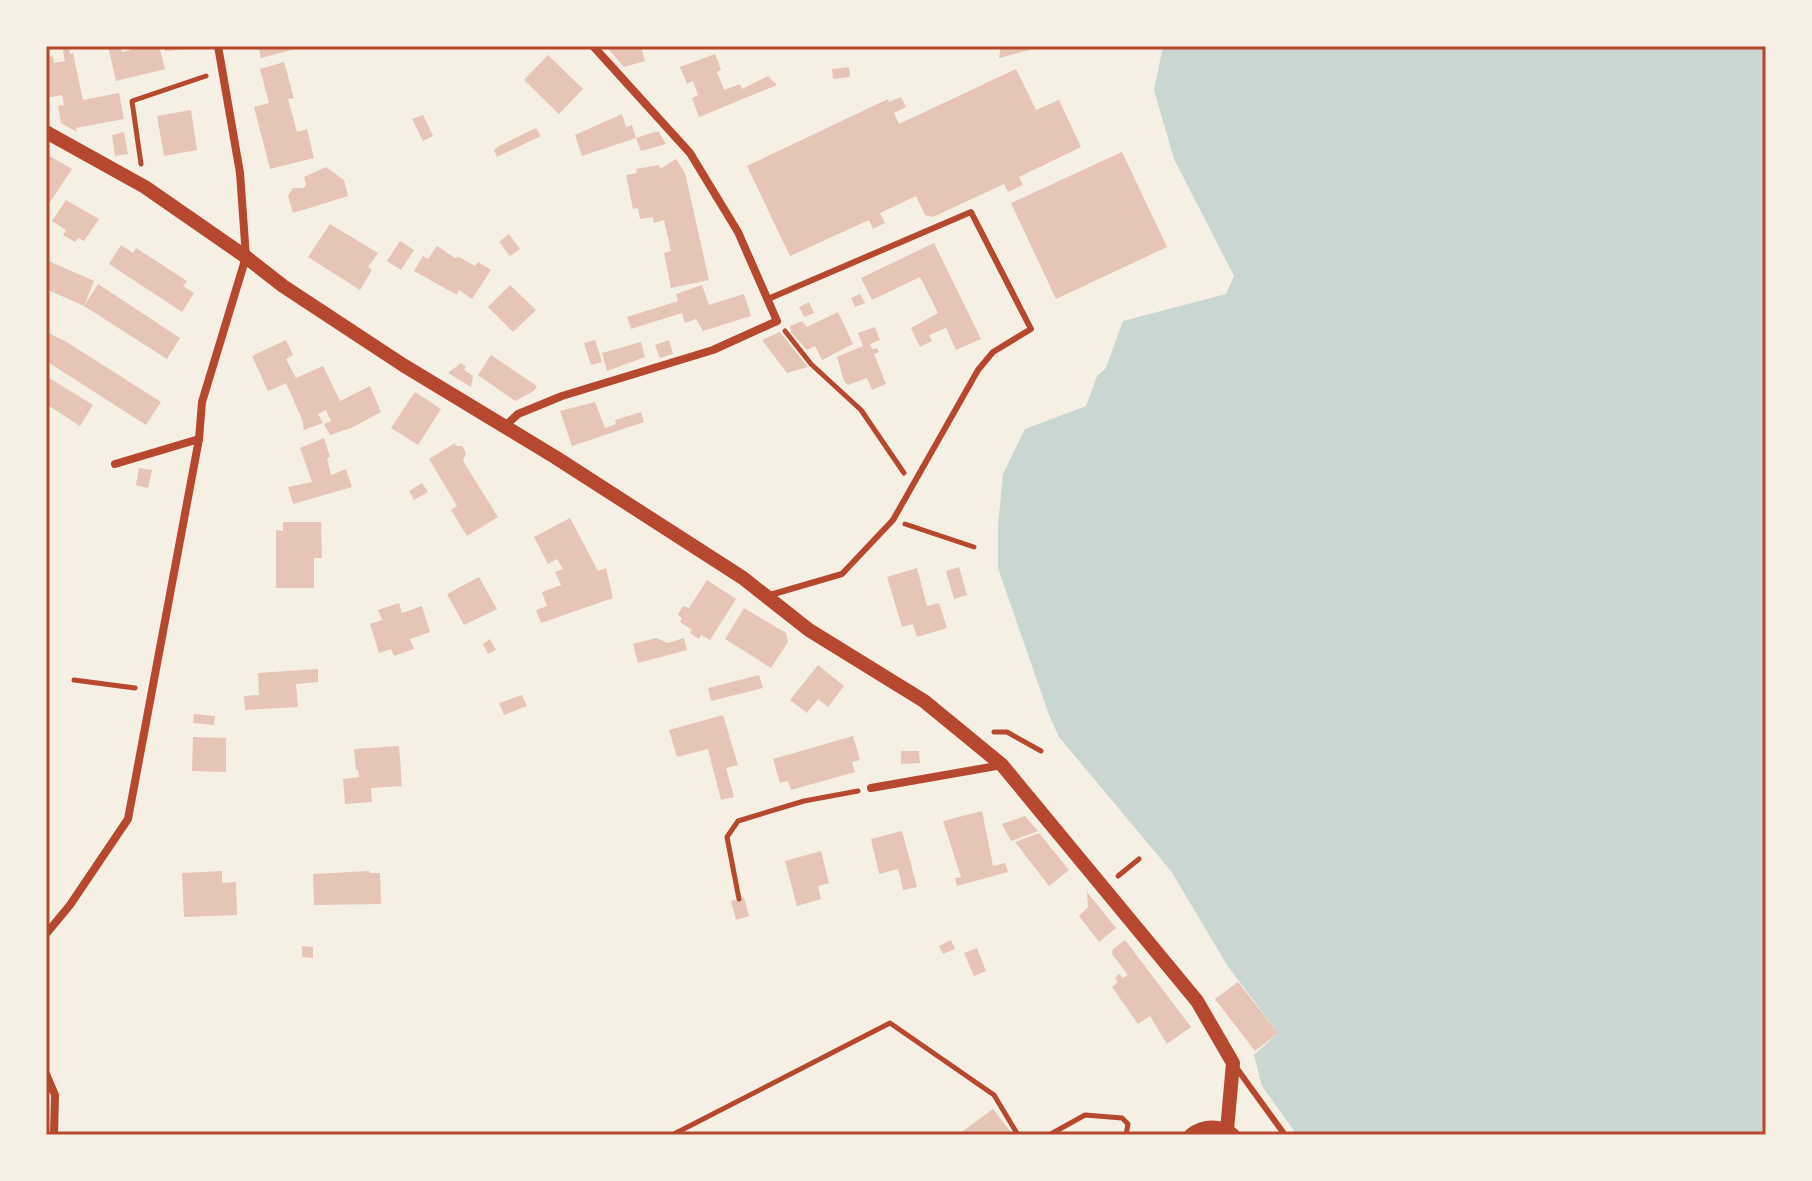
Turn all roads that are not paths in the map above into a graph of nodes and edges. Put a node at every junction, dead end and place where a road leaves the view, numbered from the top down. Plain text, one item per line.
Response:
1 (218, 46) edge
2 (593, 46) edge
3 (46, 132) edge
4 (246, 257) junction
5 (768, 299) junction
6 (504, 427) junction
7 (199, 439) junction
8 (115, 464) dead end
9 (766, 596) junction
10 (1002, 765) junction
11 (871, 788) road end
12 (46, 934) edge
13 (1233, 1063) junction
14 (46, 1074) edge
15 (1230, 1132) edge
16 (54, 1135) edge
17 (1191, 1135) edge
18 (1285, 1135) edge

1 - 4 street
2 - 5 street
3 - 4 street
4 - 6 street
4 - 7 street
5 - 6 street
5 - 9 lane
6 - 9 street
7 - 8 street
7 - 12 street
9 - 10 street
10 - 11 street
10 - 13 street
13 - 15 street
13 - 18 lane
14 - 16 street
15 - 17 street

